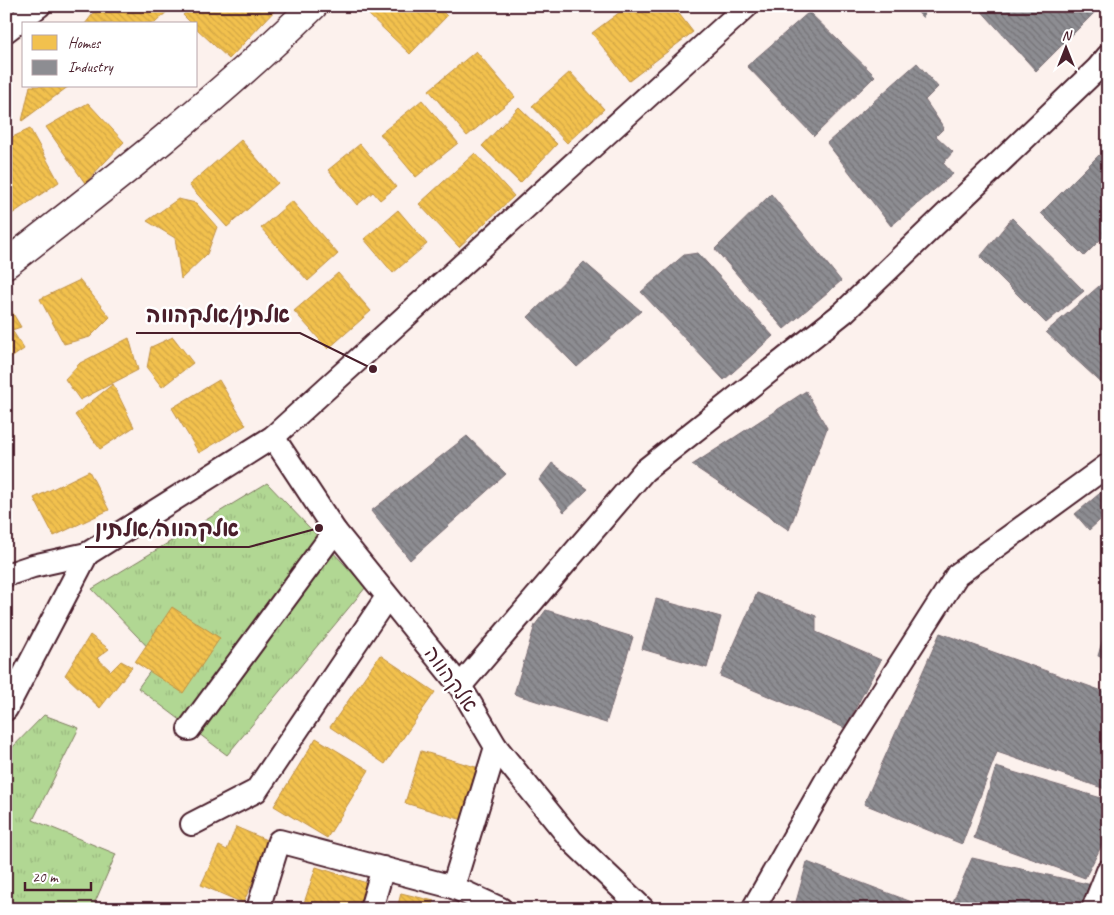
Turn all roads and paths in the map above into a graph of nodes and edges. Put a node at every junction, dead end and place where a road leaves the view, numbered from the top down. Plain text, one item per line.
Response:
1 (39, 6) edge
2 (313, 6) edge
3 (747, 6) edge
4 (6, 31) edge
5 (1108, 56) edge
6 (6, 264) edge
7 (273, 437) junction
8 (1108, 465) edge
9 (335, 531) junction
10 (87, 554) junction
11 (6, 576) edge
12 (387, 598) junction
13 (460, 686) junction
14 (6, 709) edge
15 (188, 729) dead end
16 (496, 747) junction
17 (192, 824) dead end
18 (383, 868) junction
19 (1108, 871) edge
20 (453, 887) junction
21 (258, 909) edge
22 (371, 909) edge
23 (501, 909) edge
24 (643, 909) edge
25 (753, 909) edge
26 (1093, 909) edge

1 - 4 street
2 - 6 street
3 - 7 street
5 - 13 street
7 - 9 street, אלקהווה
7 - 10 street
8 - 25 street
9 - 12 street, אלקהווה
9 - 15 street
10 - 11 street
10 - 14 street
12 - 13 street, אלקהווה
12 - 17 street
13 - 16 street, אלקהווה
16 - 20 street
16 - 24 street, אלקהווה
18 - 20 street
18 - 21 street
18 - 22 street
19 - 26 street
20 - 23 street

